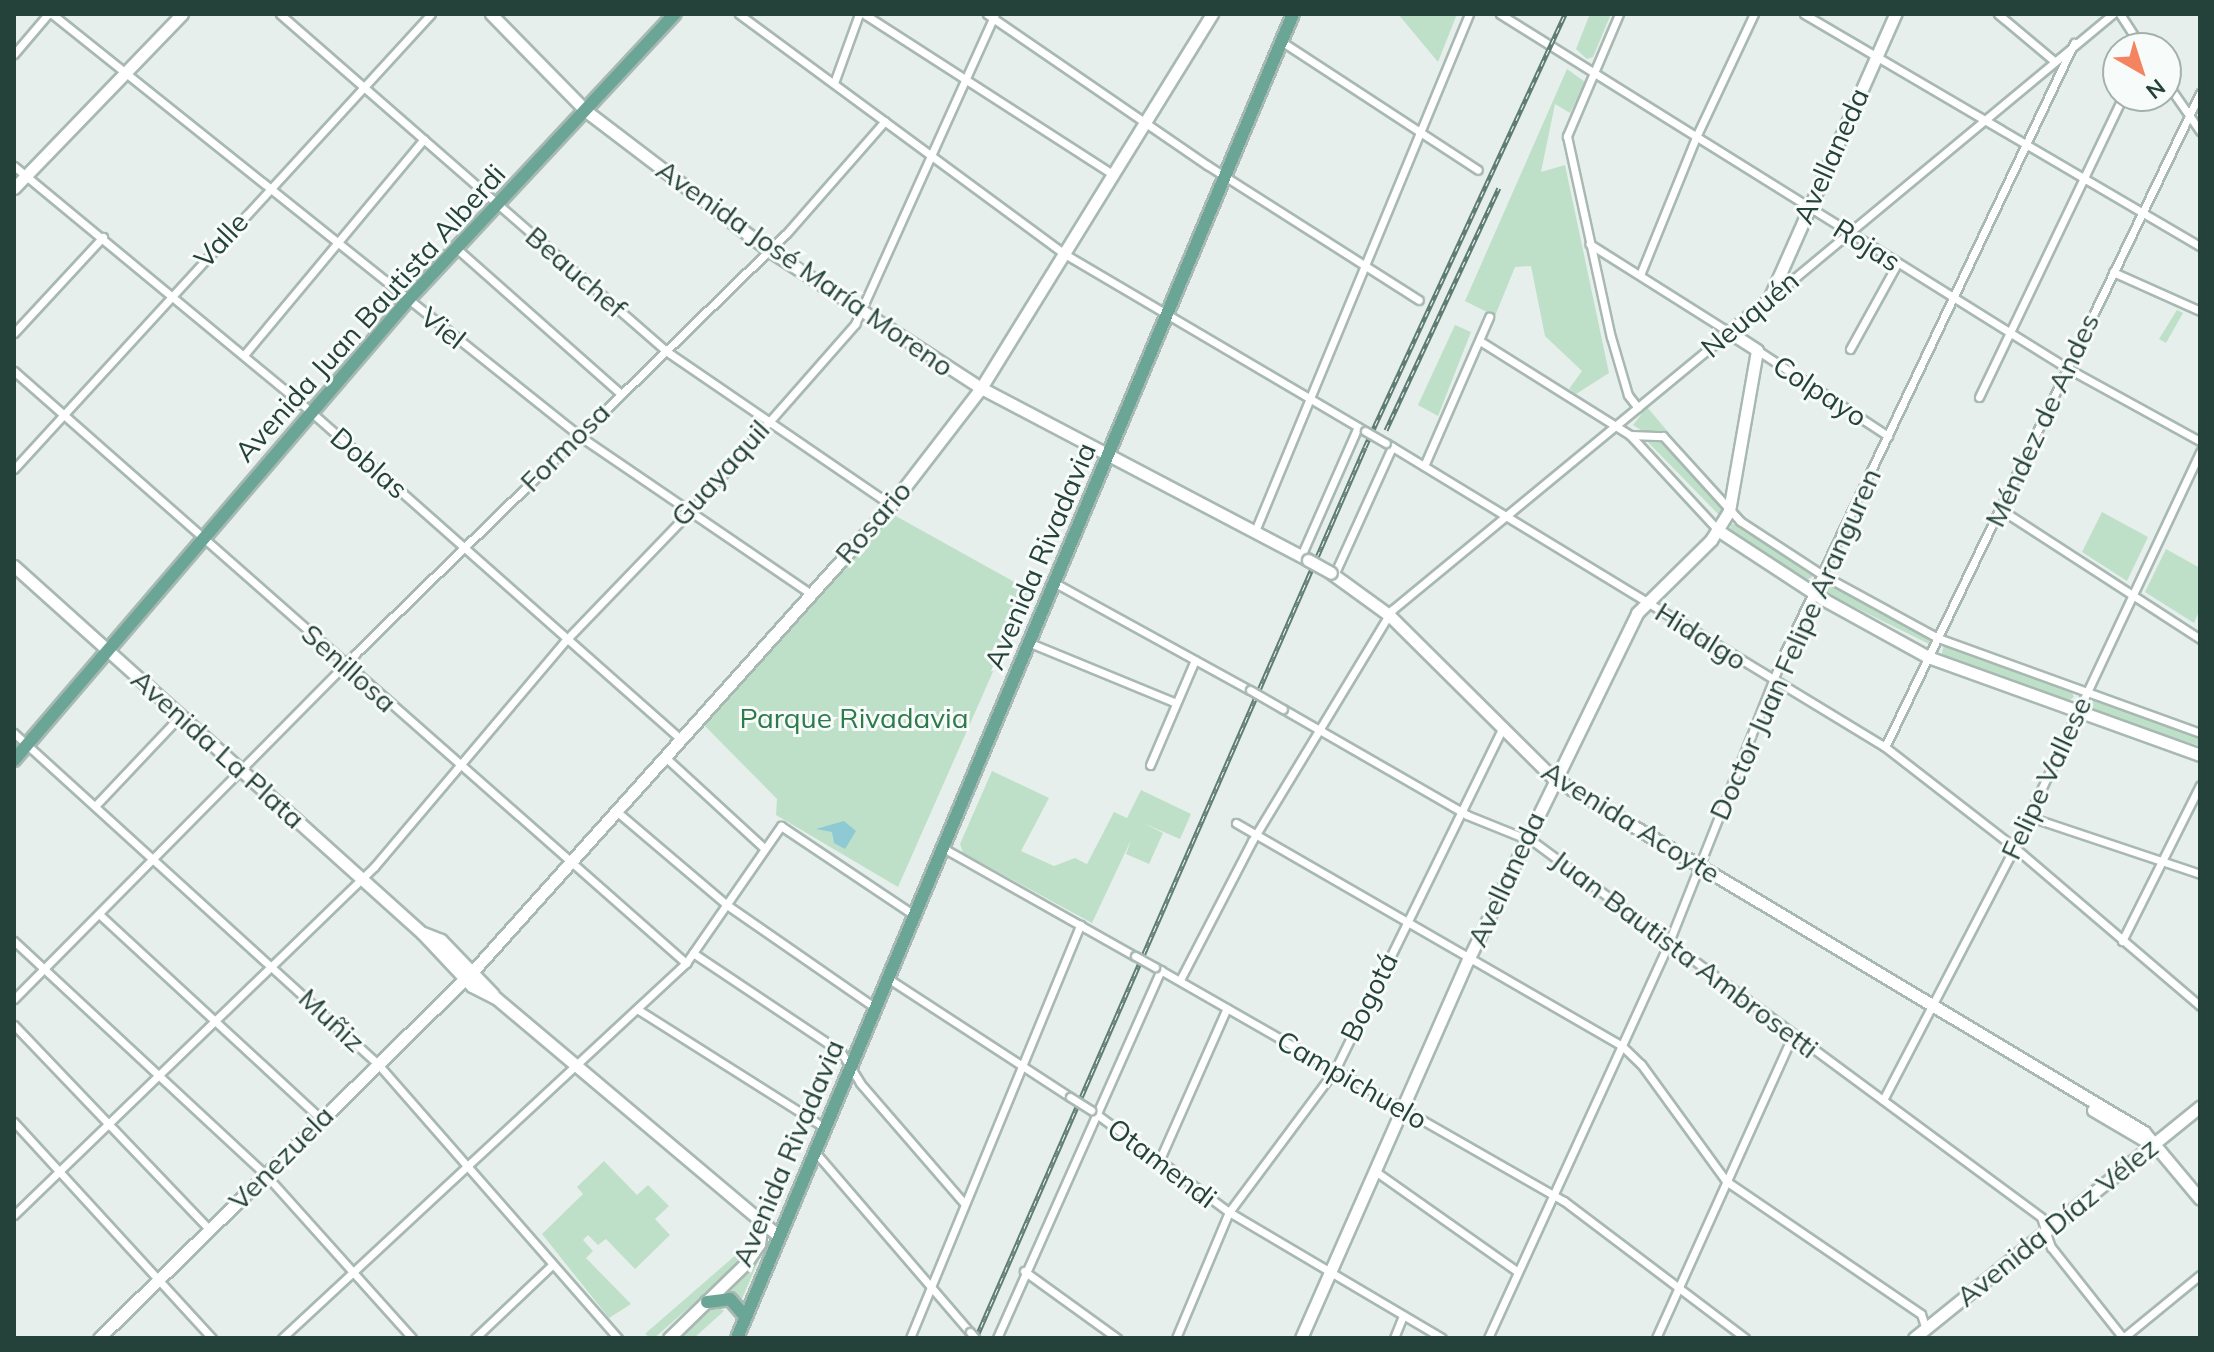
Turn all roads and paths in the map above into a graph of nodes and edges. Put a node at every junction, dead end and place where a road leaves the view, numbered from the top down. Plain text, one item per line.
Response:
1 (50, 14) edge
2 (182, 14) edge
3 (280, 14) edge
4 (431, 14) edge
5 (491, 14) edge
6 (675, 14) edge
7 (739, 14) edge
8 (862, 14) edge
9 (1212, 14) edge
10 (1293, 14) edge
11 (1469, 14) edge
12 (1500, 14) edge
13 (1619, 14) edge
14 (1754, 14) edge
15 (1804, 14) edge
16 (1895, 14) edge
17 (1998, 14) edge
18 (2113, 14) edge
19 (2120, 14) edge
20 (992, 15) edge
21 (2132, 32) edge
22 (1281, 41) junction
23 (2074, 43) junction
24 (14, 54) edge
25 (1876, 57) junction
26 (2054, 61) junction
27 (124, 74) junction
28 (1594, 75) junction
29 (965, 78) junction
30 (834, 83) junction
31 (364, 86) junction
32 (2200, 93) edge
33 (2198, 104) edge
34 (2182, 105) edge
35 (586, 111) junction
36 (2115, 112) edge
37 (2189, 115) junction
38 (1986, 120) junction
39 (885, 121) junction
40 (1142, 122) junction
41 (2200, 131) edge
42 (1418, 133) junction
43 (1696, 137) junction
44 (424, 139) junction
45 (2027, 143) junction
46 (931, 155) junction
47 (14, 166) edge
48 (1478, 170) dead end
49 (1111, 173) junction
50 (26, 176) junction
51 (1224, 176) junction
52 (2085, 177) junction
53 (14, 188) edge
54 (270, 188) junction
55 (498, 203) junction
56 (1806, 207) junction
57 (2141, 211) junction
58 (1848, 233) junction
59 (103, 237) junction
60 (337, 242) junction
61 (1590, 244) junction
62 (2200, 246) edge
63 (456, 248) junction
64 (770, 251) junction
65 (1063, 253) junction
66 (1897, 264) junction
67 (1364, 266) junction
68 (2113, 272) junction
69 (1640, 275) junction
70 (172, 294) junction
71 (1953, 298) junction
72 (1769, 299) junction
73 (408, 300) junction
74 (1419, 300) dead end
75 (862, 310) junction
76 (2200, 311) edge
77 (1167, 316) junction
78 (1489, 317) dead end
79 (1729, 332) junction
80 (14, 333) edge
81 (2010, 333) junction
82 (1480, 341) junction
83 (1850, 349) dead end
84 (1757, 350) junction
85 (666, 351) junction
86 (244, 355) junction
87 (2067, 368) junction
88 (14, 371) edge
89 (981, 388) junction
90 (619, 392) junction
91 (1979, 397) dead end
92 (1310, 399) junction
93 (1638, 408) junction
94 (311, 412) junction
95 (64, 415) junction
96 (768, 420) junction
97 (1615, 427) junction
98 (1361, 429) junction
99 (1630, 435) junction
100 (1888, 436) junction
101 (581, 437) junction
102 (2200, 441) edge
103 (1389, 445) junction
104 (2200, 452) edge
105 (1108, 455) junction
106 (1424, 466) junction
107 (14, 469) edge
108 (891, 505) junction
109 (2000, 509) junction
110 (689, 511) junction
111 (1729, 511) junction
112 (1505, 515) junction
113 (1255, 531) junction
114 (1719, 531) junction
115 (205, 539) junction
116 (466, 549) junction
117 (1305, 558) junction
118 (14, 566) edge
119 (1333, 574) junction
120 (1821, 574) junction
121 (1055, 583) junction
122 (1813, 592) junction
123 (810, 593) junction
124 (2134, 595) junction
125 (1645, 601) junction
126 (1389, 615) junction
127 (1938, 638) junction
128 (567, 639) junction
129 (2200, 639) edge
130 (1030, 643) junction
131 (111, 653) junction
132 (1928, 657) junction
133 (1195, 660) junction
134 (344, 665) junction
135 (1772, 680) junction
136 (2086, 692) junction
137 (1176, 703) junction
138 (2077, 712) junction
139 (181, 715) junction
140 (1502, 729) junction
141 (1320, 730) junction
142 (14, 733) edge
143 (2200, 733) edge
144 (679, 738) junction
145 (28, 745) junction
146 (1885, 747) junction
147 (2200, 755) edge
148 (664, 756) junction
149 (14, 760) edge
150 (1150, 765) dead end
151 (461, 767) junction
152 (242, 771) junction
153 (1553, 778) junction
154 (2200, 785) edge
155 (96, 805) junction
156 (615, 810) junction
157 (1459, 812) junction
158 (2027, 816) junction
159 (1236, 823) dead end
160 (1256, 835) junction
161 (1526, 837) junction
162 (2014, 847) junction
163 (764, 848) junction
164 (943, 848) junction
165 (155, 857) junction
166 (2162, 861) junction
167 (569, 862) junction
168 (1697, 866) junction
169 (2200, 874) edge
170 (361, 878) junction
171 (727, 905) junction
172 (99, 914) junction
173 (916, 917) junction
174 (1405, 923) junction
175 (1080, 925) junction
176 (14, 941) edge
177 (2122, 941) junction
178 (1669, 942) junction
179 (693, 953) junction
180 (1468, 960) junction
181 (686, 963) junction
182 (272, 965) junction
183 (1158, 968) junction
184 (45, 969) junction
185 (469, 975) junction
186 (889, 979) junction
187 (1180, 980) junction
188 (14, 999) edge
189 (1930, 1002) junction
190 (2200, 1006) edge
191 (876, 1008) junction
192 (1227, 1008) junction
193 (637, 1009) junction
194 (216, 1021) junction
195 (14, 1025) edge
196 (1793, 1034) junction
197 (1621, 1045) junction
198 (377, 1063) junction
199 (1019, 1064) junction
200 (575, 1065) junction
201 (851, 1066) junction
202 (1335, 1070) junction
203 (158, 1075) junction
204 (1883, 1100) junction
205 (2200, 1106) edge
206 (1402, 1110) junction
207 (1093, 1112) junction
208 (321, 1119) junction
209 (14, 1122) edge
210 (108, 1124) junction
211 (825, 1128) junction
212 (2153, 1145) junction
213 (815, 1152) junction
214 (1160, 1159) junction
215 (468, 1166) junction
216 (60, 1170) junction
217 (1375, 1171) junction
218 (265, 1174) junction
219 (1726, 1181) junction
220 (1551, 1194) junction
221 (2200, 1199) edge
222 (964, 1203) junction
223 (1229, 1212) junction
224 (14, 1215) edge
225 (762, 1222) junction
226 (209, 1229) junction
227 (2046, 1232) junction
228 (779, 1236) junction
229 (552, 1265) junction
230 (1024, 1271) junction
231 (1517, 1271) junction
232 (353, 1273) junction
233 (1331, 1273) junction
234 (2200, 1275) edge
235 (159, 1278) junction
236 (1678, 1287) junction
237 (932, 1288) junction
238 (707, 1302) junction
239 (745, 1316) junction
240 (1403, 1316) junction
241 (1927, 1333) edge
242 (973, 1335) edge
243 (99, 1338) edge
244 (212, 1338) edge
245 (282, 1338) edge
246 (412, 1338) edge
247 (475, 1338) edge
248 (618, 1338) edge
249 (669, 1338) edge
250 (737, 1338) edge
251 (910, 1338) edge
252 (997, 1338) edge
253 (1117, 1338) edge
254 (1176, 1338) edge
255 (1301, 1338) edge
256 (1394, 1338) edge
257 (1442, 1338) edge
258 (1488, 1338) edge
259 (1656, 1338) edge
260 (1745, 1338) edge
261 (1914, 1338) edge
262 (2123, 1338) edge

1 - 24 street
1 - 27 street, Viel
2 - 27 main road
3 - 31 street, Beauchef
4 - 31 street, Valle
5 - 35 main road, Avenida José María Moreno
6 - 35 main road, Avenida Juan Bautista Alberdi
7 - 30 street, Hidalgo
8 - 29 street
8 - 30 street
9 - 40 main road, Rosario
10 - 22 main road, Avenida Rivadavia
11 - 42 street
12 - 28 street, Rojas
13 - 28 street
14 - 43 street
15 - 25 street
16 - 25 main road, Avellaneda
17 - 26 street
18 - 23 street, Neuquén
19 - 21 street
20 - 29 street, Guayaquil
20 - 40 street
22 - 42 street
22 - 51 main road, Avenida Rivadavia
23 - 26 street, Neuquén
23 - 45 street, Doctor Juan Felipe Aranguren
25 - 38 street
25 - 56 main road, Avellaneda
26 - 38 street, Neuquén
27 - 50 main road
27 - 54 street, Viel
28 - 43 street, Rojas
28 - 61 street
29 - 46 street, Guayaquil
29 - 49 street
30 - 39 street, Hidalgo
31 - 44 street, Beauchef
31 - 54 street, Valle
32 - 33 street, Méndez de Andes
33 - 37 street, Méndez de Andes
34 - 37 street
35 - 55 main road, Avenida Juan Bautista Alberdi
35 - 64 main road, Avenida José María Moreno
36 - 52 street
37 - 41 street
37 - 57 street, Méndez de Andes
38 - 45 street
38 - 58 street, Neuquén
39 - 46 street, Hidalgo
39 - 64 street, Formosa
40 - 49 main road, Rosario
40 - 51 street
42 - 48 street
42 - 67 street
43 - 56 street, Rojas
43 - 69 street
44 - 55 street, Beauchef
44 - 60 street
45 - 52 street
45 - 71 street, Doctor Juan Felipe Aranguren
46 - 65 street, Hidalgo
46 - 75 street, Guayaquil
47 - 50 street, Doblas
49 - 65 main road, Rosario
50 - 53 main road
50 - 59 street, Doblas
51 - 67 street
51 - 77 main road, Avenida Rivadavia
52 - 57 street
52 - 81 street
54 - 60 street, Viel
54 - 70 street, Valle
55 - 63 main road, Avenida Juan Bautista Alberdi
55 - 85 street, Beauchef
56 - 58 street, Rojas
56 - 72 main road, Avellaneda
57 - 62 street
57 - 68 street, Méndez de Andes
58 - 66 street, Rojas
58 - 72 street, Neuquén
59 - 70 street, Doblas
59 - 80 street
60 - 73 street, Viel
60 - 86 street
61 - 69 street, Colpayo
61 - 93 street
63 - 73 main road, Avenida Juan Bautista Alberdi
63 - 90 street
64 - 75 main road, Avenida José María Moreno
64 - 85 street, Formosa
65 - 77 street, Hidalgo
65 - 89 main road, Rosario
66 - 71 street, Rojas
66 - 83 street
67 - 74 street
67 - 92 street
68 - 76 street
68 - 87 street, Méndez de Andes
69 - 79 street, Colpayo
70 - 86 street, Doblas
70 - 95 street, Valle
71 - 81 street, Rojas
71 - 100 street, Doctor Juan Felipe Aranguren
72 - 79 main road, Neuquén
73 - 94 main road, Avenida Juan Bautista Alberdi
73 - 101 street, Viel
75 - 89 main road, Avenida José María Moreno
75 - 96 street, Guayaquil
77 - 92 street, Hidalgo
77 - 105 main road, Avenida Rivadavia
78 - 82 street
79 - 84 main road, Colpayo
79 - 93 street, Neuquén
81 - 87 street, Rojas
81 - 91 street
82 - 97 street
82 - 106 street
84 - 100 street, Colpayo
84 - 111 main road, Avellaneda
85 - 90 street, Formosa
85 - 96 street, Beauchef
86 - 94 street, Doblas
87 - 102 street, Rojas
87 - 109 street, Méndez de Andes
88 - 95 street, Senillosa
89 - 105 main road, Avenida José María Moreno
89 - 108 main road, Rosario
90 - 101 street, Formosa
92 - 98 street, Hidalgo
92 - 113 street
93 - 97 street, Neuquén
94 - 115 main road, Avenida Juan Bautista Alberdi
94 - 116 street, Doblas
95 - 107 street, Valle
95 - 115 street, Senillosa
96 - 108 street, Beauchef
96 - 110 street, Guayaquil
97 - 99 street
97 - 112 street, Neuquén
98 - 103 street, Hidalgo, bridge
98 - 117 street
99 - 111 street
99 - 114 street
100 - 120 street, Doctor Juan Felipe Aranguren
101 - 110 street, Viel
101 - 116 street, Formosa
103 - 106 street, Hidalgo
103 - 119 street
104 - 124 street, Felipe Vallese
105 - 113 main road, Avenida Acoyte
105 - 121 main road, Avenida Rivadavia
106 - 112 street, Hidalgo
108 - 123 main road, Rosario
109 - 124 street
109 - 127 street, Méndez de Andes
110 - 123 street, Viel
110 - 128 street, Guayaquil
111 - 114 main road, Avellaneda
111 - 120 street
112 - 125 street, Hidalgo
112 - 126 street, Neuquén
113 - 117 main road, Avenida Acoyte
114 - 122 main road
114 - 125 main road, Avellaneda
115 - 131 main road, Avenida Juan Bautista Alberdi
115 - 134 street, Senillosa
116 - 128 street, Doblas
116 - 134 street, Formosa
117 - 119 main road, Avenida Acoyte, bridge
118 - 131 main road, Avenida La Plata
119 - 126 main road, Avenida Acoyte
120 - 122 street, Doctor Juan Felipe Aranguren
120 - 127 street
121 - 130 main road, Avenida Rivadavia
121 - 133 street, Juan Bautista Ambrosetti
122 - 132 main road
122 - 135 street, Doctor Juan Felipe Aranguren
123 - 144 main road, Rosario
124 - 129 street
124 - 136 street, Felipe Vallese
125 - 135 street, Hidalgo
125 - 153 main road, Avellaneda
126 - 140 main road, Avenida Acoyte
126 - 141 street, Neuquén
127 - 132 street, Méndez de Andes
127 - 136 street
128 - 144 street, Doblas
128 - 151 street, Guayaquil
130 - 137 street
130 - 164 main road, Avenida Rivadavia
131 - 139 main road, Avenida La Plata
131 - 145 main road, Avenida Juan Bautista Alberdi
132 - 138 main road
132 - 146 street, Méndez de Andes
133 - 137 street
133 - 141 street, Juan Bautista Ambrosetti, bridge
134 - 151 street, Senillosa
134 - 152 street, Formosa
135 - 146 street, Hidalgo
135 - 168 street, Doctor Juan Felipe Aranguren
136 - 138 street, Felipe Vallese
136 - 143 street
137 - 150 street
138 - 147 main road
138 - 158 street, Felipe Vallese
139 - 152 main road, Avenida La Plata
139 - 155 street
140 - 153 main road, Avenida Acoyte
140 - 157 street, Bogotá
141 - 157 street, Juan Bautista Ambrosetti
141 - 160 street, Neuquén
142 - 145 street, Muñiz
144 - 148 main road, Rosario
145 - 149 main road, Avenida Juan Bautista Alberdi
145 - 155 street, Muñiz
146 - 162 street, Hidalgo
148 - 156 main road, Rosario
148 - 163 street
151 - 167 street, Senillosa
151 - 170 street, Guayaquil
152 - 165 street, Formosa
152 - 170 main road, Avenida La Plata
153 - 161 main road, Avellaneda
153 - 168 main road, Avenida Acoyte
154 - 166 street
155 - 165 street, Muñiz
156 - 167 main road, Rosario
156 - 171 street
157 - 161 street, Juan Bautista Ambrosetti
157 - 174 street, Bogotá
158 - 162 street, Felipe Vallese
158 - 166 street
159 - 160 street
160 - 174 street
160 - 187 street, Neuquén
161 - 178 street, Juan Bautista Ambrosetti
161 - 180 main road, Avellaneda
162 - 177 street, Hidalgo
162 - 189 street, Felipe Vallese
163 - 171 street
163 - 173 street
164 - 173 main road, Avenida Rivadavia
164 - 175 street, Campichuelo
165 - 172 street, Formosa
165 - 182 street, Muñiz
166 - 169 street
166 - 177 street
167 - 181 street, Senillosa
167 - 185 main road, Rosario
168 - 178 street, Doctor Juan Felipe Aranguren
168 - 189 main road, Avenida Acoyte
170 - 182 street, Guayaquil
170 - 185 main road, Avenida La Plata
171 - 179 street
171 - 191 street
172 - 184 street, Formosa
172 - 194 street
173 - 186 main road, Avenida Rivadavia
174 - 180 street
174 - 202 street, Bogotá
175 - 183 street, Campichuelo, bridge
175 - 199 street
176 - 184 street
177 - 190 street, Hidalgo
178 - 196 street, Juan Bautista Ambrosetti
178 - 197 street, Doctor Juan Felipe Aranguren
179 - 181 street
179 - 201 street
180 - 197 street
180 - 206 main road, Avellaneda
181 - 193 street
182 - 194 street, Guayaquil
182 - 198 street, Muñiz
183 - 187 street, Campichuelo
183 - 207 street
184 - 188 street, Formosa
184 - 203 street
185 - 198 main road, Venezuela
185 - 200 main road, Avenida La Plata
186 - 191 main road, Avenida Rivadavia
186 - 199 street, Otamendi
187 - 192 street, Campichuelo
189 - 204 street, Felipe Vallese
189 - 212 main road, Avenida Acoyte
191 - 201 main road, Avenida Rivadavia
192 - 202 street, Campichuelo
192 - 214 street
193 - 200 street
193 - 211 street
194 - 203 street, Guayaquil
194 - 208 street
195 - 210 street
196 - 204 street, Juan Bautista Ambrosetti
196 - 219 street
197 - 219 street
197 - 220 street, Doctor Juan Felipe Aranguren
198 - 208 main road, Venezuela
198 - 215 street, Muñiz
199 - 207 street, Otamendi, bridge
199 - 222 street
200 - 215 street
200 - 225 main road, Avenida La Plata
201 - 211 main road, Avenida Rivadavia
201 - 222 street
202 - 206 street, Campichuelo
202 - 223 street, Bogotá
203 - 210 street, Guayaquil
203 - 218 street
204 - 227 street, Juan Bautista Ambrosetti
205 - 212 main road, Avenida Díaz Vélez
206 - 217 main road, Avellaneda
206 - 220 street, Campichuelo
207 - 214 street, Otamendi
207 - 230 street
208 - 218 main road, Venezuela
209 - 216 street
210 - 216 street, Guayaquil
210 - 226 street
211 - 213 main road, Avenida Rivadavia
212 - 221 main road, Avenida Acoyte
212 - 227 main road, Avenida Díaz Vélez
213 - 228 main road, Avenida Rivadavia
213 - 237 street
214 - 223 street, Otamendi
215 - 229 street, Muñiz
215 - 232 street
216 - 224 street, Guayaquil
216 - 235 street
217 - 231 street
217 - 233 main road, Avellaneda
218 - 226 main road, Venezuela
218 - 232 street
219 - 236 street
219 - 241 street
220 - 231 street, Doctor Juan Felipe Aranguren
220 - 236 street, Campichuelo
222 - 237 street
223 - 233 street, Otamendi
223 - 254 street, Bogotá
225 - 228 main road, Avenida La Plata
225 - 238 main road
226 - 235 main road, Venezuela
227 - 241 main road, Avenida Díaz Vélez
227 - 262 street, Juan Bautista Ambrosetti
228 - 239 main road, Avenida Rivadavia
229 - 247 street
229 - 248 street, Muñiz
230 - 252 street
230 - 253 street
231 - 258 street, Doctor Juan Felipe Aranguren
232 - 245 street
232 - 246 street
233 - 240 street, Otamendi
233 - 255 main road, Avellaneda
234 - 262 street
235 - 243 main road, Venezuela
235 - 244 street
236 - 259 street
236 - 260 street, Campichuelo
237 - 242 street
237 - 251 street
238 - 239 main road
238 - 249 main road
239 - 250 main road, Avenida Rivadavia
240 - 256 street
240 - 257 street, Otamendi
241 - 261 main road, Avenida Díaz Vélez

